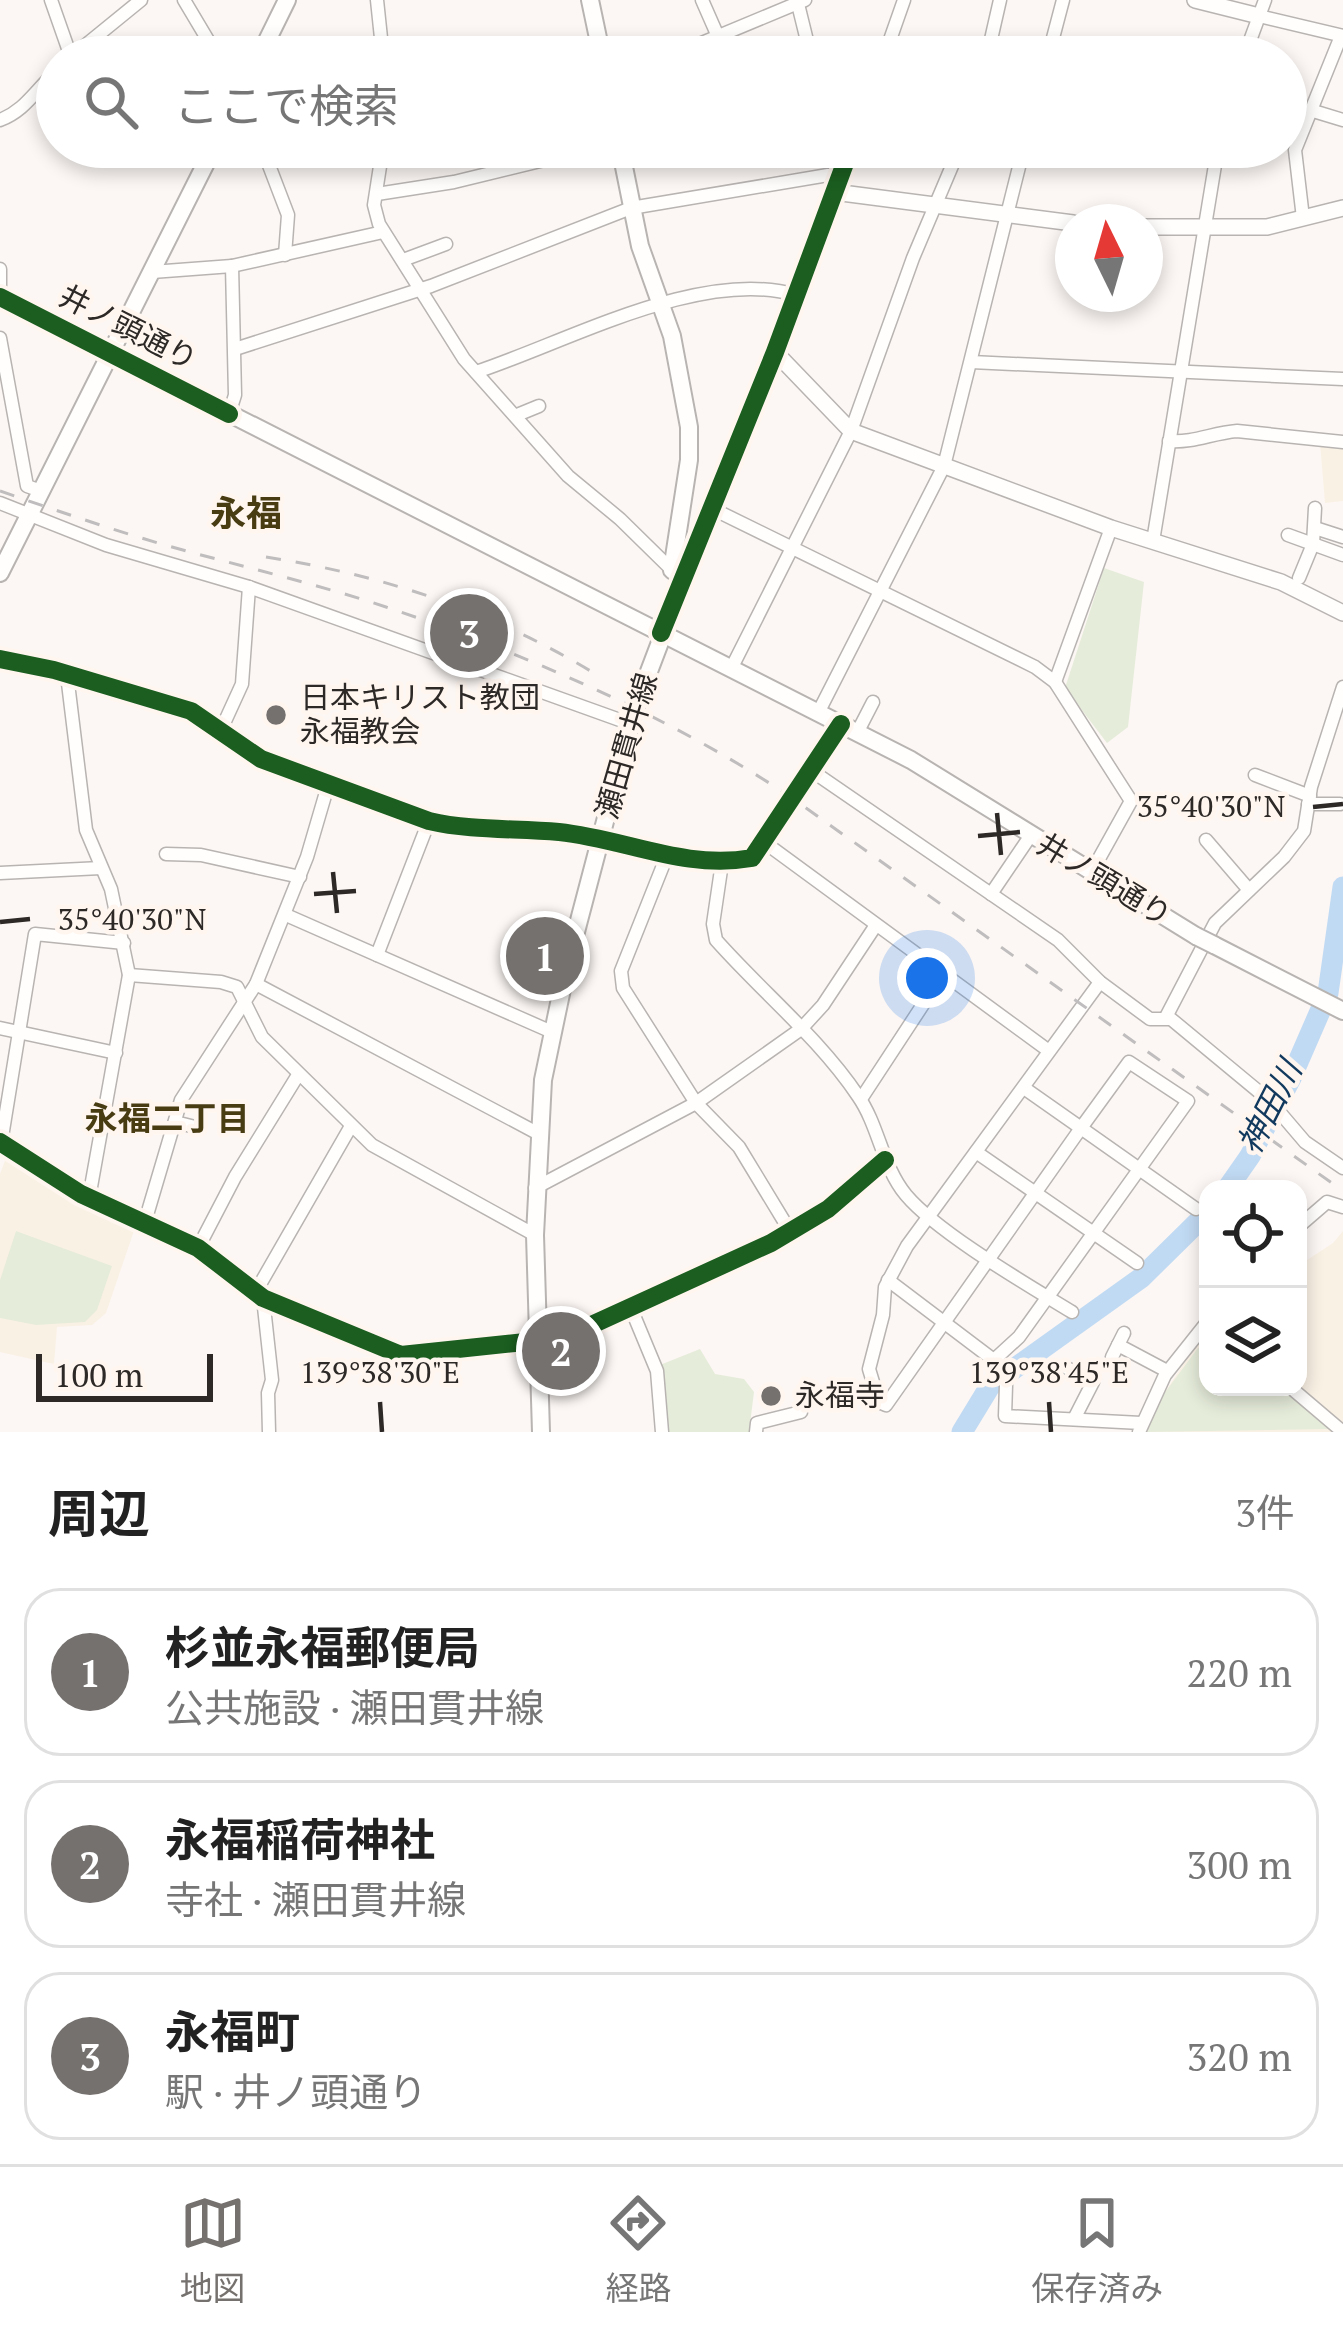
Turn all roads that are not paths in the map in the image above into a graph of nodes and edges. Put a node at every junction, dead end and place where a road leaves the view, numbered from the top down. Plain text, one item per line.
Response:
1 (51, 0) edge
2 (184, 0) edge
3 (287, 0) edge
4 (377, 0) edge
5 (590, 0) edge
6 (702, 0) edge
7 (904, 0) edge
8 (1000, 0) edge
9 (1064, 0) edge
10 (1195, 0) edge
11 (134, 2) edge
12 (800, 2) edge
13 (1262, 8) edge
14 (64, 36) edge
15 (95, 36) edge
16 (205, 36) edge
17 (269, 36) edge
18 (381, 36) edge
19 (598, 36) edge
20 (717, 36) edge
21 (723, 36) edge
22 (807, 36) edge
23 (891, 36) edge
24 (992, 36) edge
25 (1054, 36) edge
26 (1342, 36) edge
27 (36, 89) edge
28 (1310, 110) junction
29 (1307, 118) edge
30 (0, 120) edge
31 (1343, 120) edge
32 (204, 168) edge
33 (270, 168) edge
34 (380, 168) edge
35 (512, 168) edge
36 (624, 168) edge
37 (843, 168) edge
38 (952, 168) edge
39 (1019, 168) edge
40 (1214, 168) edge
41 (1297, 168) edge
42 (837, 184) junction
43 (376, 194) junction
44 (937, 206) junction
45 (631, 208) junction
46 (1343, 208) edge
47 (1007, 215) junction
48 (1303, 218) junction
49 (1055, 221) edge
50 (1163, 228) edge
51 (1204, 229) junction
52 (383, 232) junction
53 (446, 244) dead end
54 (285, 255) junction
55 (403, 260) junction
56 (232, 266) junction
57 (0, 269) edge
58 (152, 272) junction
59 (422, 289) junction
60 (796, 295) junction
61 (0, 296) edge
62 (659, 304) junction
63 (0, 338) edge
64 (235, 349) junction
65 (776, 352) junction
66 (110, 353) junction
67 (971, 362) junction
68 (1181, 371) junction
69 (476, 372) junction
70 (1343, 380) edge
71 (538, 406) dead end
72 (229, 414) junction
73 (518, 415) junction
74 (851, 431) junction
75 (1168, 441) junction
76 (1343, 442) edge
77 (944, 466) junction
78 (41, 491) junction
79 (0, 502) edge
80 (1315, 508) dead end
81 (713, 509) junction
82 (29, 514) junction
83 (1111, 528) junction
84 (1315, 528) junction
85 (1288, 535) dead end
86 (1343, 538) edge
87 (1153, 541) junction
88 (1313, 544) junction
89 (793, 547) junction
90 (1343, 555) edge
91 (0, 573) edge
92 (678, 575) junction
93 (1300, 578) dead end
94 (249, 587) junction
95 (881, 590) junction
96 (1343, 613) edge
97 (661, 633) junction
98 (0, 659) edge
99 (731, 669) junction
100 (67, 675) junction
101 (1055, 682) junction
102 (1343, 687) edge
103 (873, 702) dead end
104 (818, 713) junction
105 (631, 724) junction
106 (849, 729) junction
107 (221, 730) junction
108 (812, 771) junction
109 (1255, 775) dead end
110 (328, 782) junction
111 (1309, 800) junction
112 (1340, 804) dead end
113 (429, 821) junction
114 (1031, 835) junction
115 (599, 840) junction
116 (1206, 840) dead end
117 (764, 842) junction
118 (166, 854) dead end
119 (666, 857) junction
120 (722, 863) junction
121 (101, 868) junction
122 (0, 873) edge
123 (1091, 873) junction
124 (300, 877) junction
125 (1249, 890) junction
126 (991, 894) junction
127 (286, 915) junction
128 (876, 925) junction
129 (124, 943) junction
130 (377, 955) junction
131 (944, 974) junction
132 (129, 975) junction
133 (1100, 982) junction
134 (256, 984) junction
135 (245, 1004) junction
136 (1329, 1004) edge
137 (1166, 1017) junction
138 (0, 1028) edge
139 (802, 1029) junction
140 (21, 1033) junction
141 (552, 1033) junction
142 (1048, 1052) junction
143 (116, 1053) junction
144 (298, 1075) junction
145 (1024, 1088) junction
146 (861, 1099) junction
147 (696, 1103) junction
148 (175, 1122) junction
149 (351, 1126) junction
150 (200, 1128) dead end
151 (1082, 1128) junction
152 (539, 1134) junction
153 (0, 1142) edge
154 (976, 1152) junction
155 (885, 1160) junction
156 (1139, 1168) junction
157 (1343, 1168) edge
158 (536, 1188) junction
159 (1035, 1193) junction
160 (89, 1198) junction
161 (1343, 1207) edge
162 (1196, 1208) dead end
163 (931, 1216) junction
164 (1307, 1219) edge
165 (144, 1225) junction
166 (790, 1232) junction
167 (1094, 1232) junction
168 (535, 1234) junction
169 (198, 1248) junction
170 (989, 1258) junction
171 (1137, 1263) dead end
172 (888, 1280) junction
173 (259, 1295) junction
174 (1047, 1297) junction
175 (630, 1306) junction
176 (1072, 1312) dead end
177 (945, 1322) junction
178 (1199, 1332) edge
179 (540, 1342) junction
180 (1118, 1345) dead end
181 (997, 1362) junction
182 (1067, 1368) dead end
183 (1168, 1371) junction
184 (1301, 1396) edge
185 (801, 1412) dead end
186 (1074, 1419) junction
187 (1140, 1428) edge
188 (269, 1432) edge
189 (542, 1432) edge
190 (662, 1432) edge
191 (756, 1432) edge
192 (1343, 1432) edge

1 - 14 street
2 - 16 street
3 - 17 main road
4 - 18 street
5 - 19 main road
6 - 20 street
7 - 23 street
8 - 24 street
9 - 25 street
10 - 13 street
11 - 15 street
12 - 21 street
12 - 22 street
13 - 26 street
26 - 28 street
27 - 30 street
28 - 29 street
28 - 31 street
32 - 58 main road
33 - 54 street
34 - 43 street
35 - 43 street
36 - 45 main road, 瀬田貫井線
37 - 42 street
38 - 44 street
39 - 47 street
40 - 51 street
41 - 48 street
42 - 44 street
42 - 45 street
42 - 60 street
43 - 52 street
44 - 47 street
44 - 74 street
45 - 59 street
45 - 62 main road, 瀬田貫井線
46 - 48 street
47 - 49 street
47 - 67 street
48 - 51 street
50 - 51 street
51 - 68 street
52 - 54 street
52 - 55 street
53 - 55 street
54 - 56 street
55 - 59 street
56 - 58 street
56 - 64 street
57 - 61 street
58 - 66 main road
59 - 64 street
59 - 69 street
60 - 62 street
60 - 65 street
61 - 66 main road, 井ノ頭通り
62 - 69 street
62 - 92 main road, 瀬田貫井線
63 - 78 street
64 - 72 street
65 - 74 street
65 - 81 street
66 - 72 main road, 井ノ頭通り
66 - 78 main road
67 - 68 street
67 - 77 street
68 - 70 street
68 - 75 street
69 - 73 street
71 - 73 street
72 - 97 main road, 井ノ頭通り
73 - 92 street
74 - 77 street
74 - 89 street
75 - 76 street
75 - 87 street
77 - 83 street
77 - 95 street
78 - 82 main road
79 - 82 street
80 - 84 street
81 - 89 street
81 - 92 street
82 - 91 main road
82 - 94 street
83 - 87 street
83 - 101 street
84 - 86 street
84 - 88 street
85 - 88 street
87 - 96 street
88 - 90 street
88 - 93 street
89 - 95 street
89 - 99 street
92 - 97 main road, 瀬田貫井線
94 - 105 street
94 - 107 street
95 - 101 street
95 - 104 street
97 - 99 main road, 井ノ頭通り
97 - 105 main road, 瀬田貫井線
98 - 100 street
99 - 104 main road, 井ノ頭通り
100 - 107 street
100 - 121 street
101 - 123 street
102 - 111 street
103 - 106 street
104 - 106 main road, 井ノ頭通り
105 - 115 main road, 瀬田貫井線
106 - 108 street
106 - 114 main road, 井ノ頭通り
107 - 110 street
108 - 117 street
108 - 126 street
109 - 111 street
110 - 113 street
110 - 124 street
111 - 112 street
111 - 125 street
113 - 115 street
113 - 130 street
114 - 123 main road, 井ノ頭通り
114 - 126 street
115 - 119 street
115 - 141 main road, 瀬田貫井線
116 - 125 street
117 - 120 street
117 - 128 street
118 - 124 street
119 - 120 street
119 - 147 street
120 - 139 street
121 - 122 street
121 - 129 street
123 - 136 main road, 井ノ頭通り, bridge
124 - 127 street
125 - 137 street
126 - 133 street
127 - 130 street
127 - 134 street
128 - 131 street
128 - 139 street
129 - 132 street
129 - 140 street
130 - 141 street
131 - 142 street
131 - 146 street
132 - 135 street
132 - 143 street
133 - 137 street
133 - 142 street
134 - 135 street
134 - 152 street
135 - 144 street
135 - 148 street
137 - 157 street
138 - 140 street
139 - 146 street
139 - 147 street
140 - 143 street
140 - 153 street
141 - 152 main road, 瀬田貫井線
142 - 145 street
143 - 160 street
144 - 149 street
144 - 169 street
145 - 151 street
145 - 154 street
146 - 155 street
147 - 158 street
147 - 166 street
148 - 150 street
148 - 165 street
149 - 168 street
149 - 173 street
151 - 156 street
151 - 156 street
151 - 159 street
152 - 158 main road, 瀬田貫井線
153 - 160 street
154 - 159 street
154 - 163 street
155 - 163 street
155 - 166 street
156 - 162 street
156 - 167 street
158 - 168 main road, 瀬田貫井線
159 - 167 street
159 - 170 street
160 - 165 street
161 - 164 street
163 - 170 street
163 - 172 street
165 - 169 street
166 - 175 street
167 - 171 street
167 - 174 street
168 - 179 main road, 瀬田貫井線
169 - 173 street
170 - 174 street
170 - 177 street
172 - 177 street
172 - 177 street
173 - 179 street
173 - 188 street
174 - 176 street
174 - 181 street
175 - 179 street
175 - 190 street
177 - 181 street
178 - 183 street
179 - 189 main road, 瀬田貫井線
180 - 183 street
181 - 186 street
182 - 186 street
183 - 187 street
184 - 192 street
185 - 191 street
186 - 187 street

